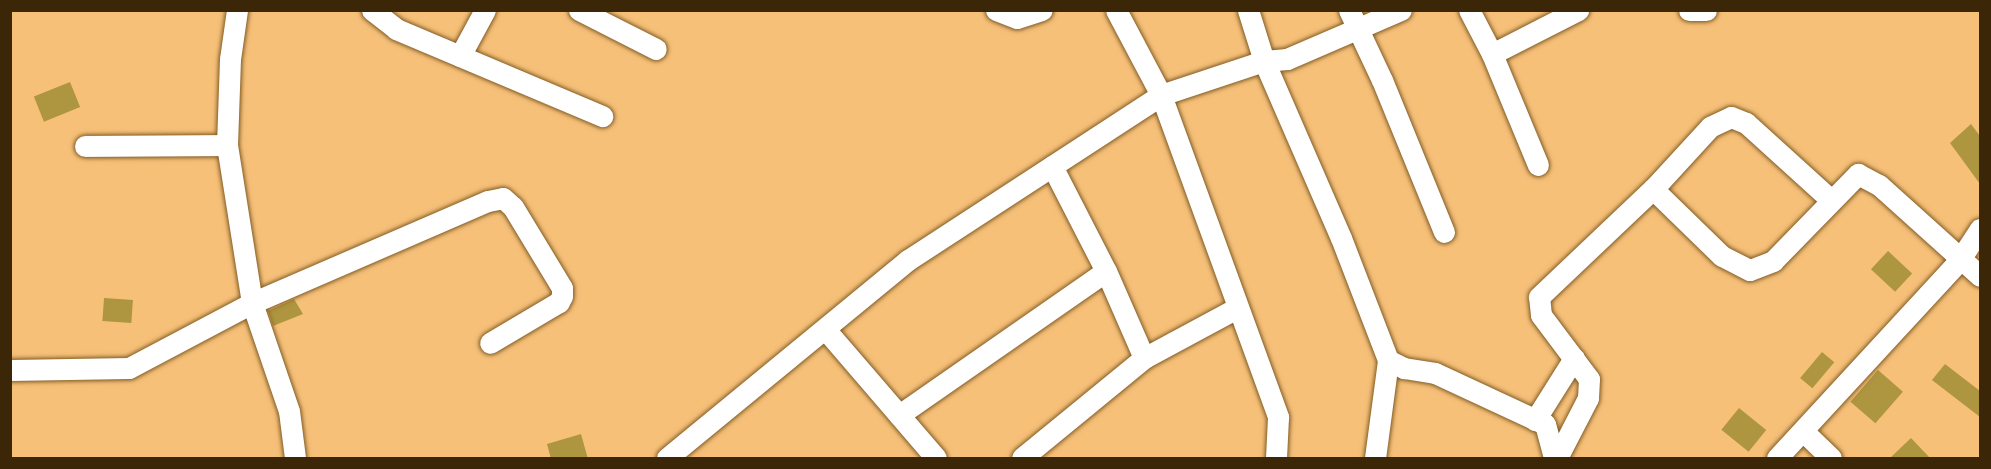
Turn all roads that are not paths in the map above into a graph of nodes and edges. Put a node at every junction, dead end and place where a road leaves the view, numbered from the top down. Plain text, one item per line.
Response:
1 (237, 10) edge
2 (372, 10) edge
3 (485, 10) edge
4 (579, 10) edge
5 (996, 10) edge
6 (1042, 10) edge
7 (1116, 10) edge
8 (1248, 10) edge
9 (1349, 10) edge
10 (1401, 10) edge
11 (1468, 10) edge
12 (1578, 10) edge
13 (1689, 10) edge
14 (1706, 10) edge
15 (1356, 32) junction
16 (656, 49) dead end
17 (1492, 54) junction
18 (460, 56) junction
19 (1264, 62) junction
20 (1161, 95) junction
21 (602, 116) dead end
22 (227, 145) junction
23 (85, 146) dead end
24 (1538, 165) dead end
25 (1052, 166) junction
26 (1653, 189) junction
27 (1831, 200) junction
28 (1980, 229) edge
29 (1444, 232) dead end
30 (1959, 261) junction
31 (1106, 271) junction
32 (1980, 276) edge
33 (252, 303) junction
34 (1237, 308) junction
35 (825, 329) junction
36 (490, 343) dead end
37 (1144, 358) junction
38 (1574, 358) junction
39 (1388, 360) junction
40 (10, 370) edge
41 (899, 415) junction
42 (1535, 420) junction
43 (1803, 431) junction
44 (295, 459) edge
45 (667, 459) edge
46 (936, 459) edge
47 (1022, 459) edge
48 (1276, 459) edge
49 (1376, 459) edge
50 (1555, 459) edge
51 (1777, 459) edge
52 (1831, 459) edge

1 - 22 street
2 - 18 street
3 - 18 street
4 - 16 street
5 - 6 street
7 - 20 street
8 - 19 street
9 - 15 street
10 - 15 street
11 - 17 street
12 - 17 street
13 - 14 street
15 - 19 street
15 - 29 street
17 - 24 street
18 - 21 street
19 - 20 street
19 - 39 street
20 - 25 street
20 - 34 street
22 - 23 street
22 - 33 street
25 - 31 street
25 - 35 street
26 - 27 street
26 - 27 street
26 - 38 street
27 - 30 street
28 - 30 street
30 - 32 street
30 - 43 street
31 - 37 street
31 - 41 street
33 - 36 street
33 - 40 street
33 - 44 street
34 - 37 street
34 - 48 street
35 - 41 street
35 - 45 street
37 - 47 street
38 - 42 street
38 - 50 street
39 - 42 street
39 - 49 street
41 - 46 street
42 - 50 street
43 - 51 street
43 - 52 street

